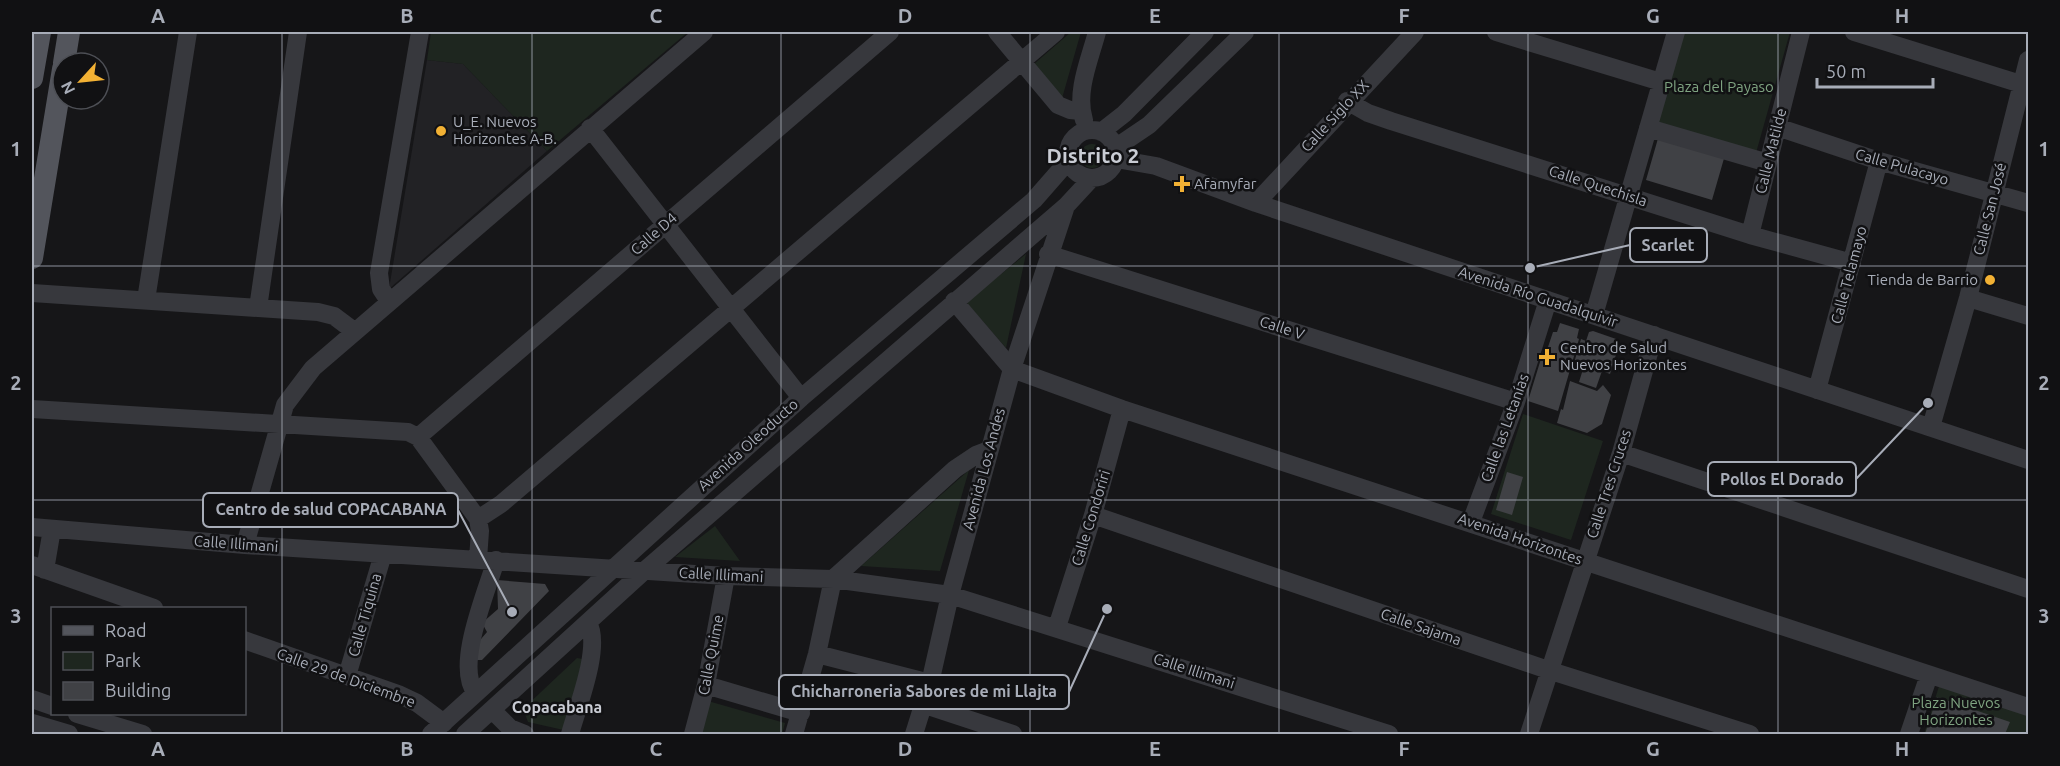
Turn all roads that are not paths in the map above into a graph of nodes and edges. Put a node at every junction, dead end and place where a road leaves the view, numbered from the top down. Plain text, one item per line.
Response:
1 (40, 32) edge
2 (69, 32) edge
3 (188, 32) edge
4 (298, 32) edge
5 (420, 32) edge
6 (704, 32) edge
7 (890, 32) edge
8 (998, 32) edge
9 (1056, 32) edge
10 (1097, 32) edge
11 (1205, 32) edge
12 (1245, 32) edge
13 (1415, 32) edge
14 (1496, 32) edge
15 (1676, 32) edge
16 (1801, 32) edge
17 (1854, 32) edge
18 (1915, 40) edge
19 (66, 51) edge
20 (2028, 60) edge
21 (1020, 62) junction
22 (32, 78) edge
23 (1661, 82) junction
24 (2021, 84) junction
25 (1347, 101) junction
26 (56, 111) edge
27 (1081, 111) junction
28 (1777, 127) junction
29 (590, 128) junction
30 (1648, 128) junction
31 (1094, 131) junction
32 (1116, 153) junction
33 (1069, 160) junction
34 (1879, 161) junction
35 (1768, 163) junction
36 (1091, 179) junction
37 (1993, 193) junction
38 (1628, 196) junction
39 (1256, 203) junction
40 (2028, 203) edge
41 (1066, 206) junction
42 (666, 224) junction
43 (1750, 235) junction
44 (1048, 255) junction
45 (32, 258) edge
46 (1852, 263) junction
47 (32, 293) edge
48 (1968, 298) junction
49 (146, 300) junction
50 (1548, 300) junction
51 (389, 301) junction
52 (954, 301) junction
53 (258, 308) junction
54 (731, 308) junction
55 (1594, 315) junction
56 (2028, 316) edge
57 (354, 331) junction
58 (1654, 335) junction
59 (1012, 369) junction
60 (1817, 390) junction
61 (801, 398) junction
62 (1516, 402) junction
63 (32, 409) edge
64 (1122, 409) junction
65 (279, 423) junction
66 (1931, 427) junction
67 (418, 436) junction
68 (989, 450) junction
69 (1621, 453) junction
70 (2028, 460) edge
71 (1093, 515) junction
72 (478, 519) junction
73 (1471, 522) junction
74 (32, 527) edge
75 (52, 529) junction
76 (245, 545) junction
77 (383, 554) junction
78 (487, 560) junction
79 (1584, 561) junction
80 (38, 568) edge
81 (612, 568) junction
82 (644, 571) junction
83 (726, 576) junction
84 (833, 579) junction
85 (2028, 589) edge
86 (950, 595) junction
87 (148, 607) edge
88 (588, 623) junction
89 (1057, 627) junction
90 (246, 641) edge
91 (817, 654) junction
92 (1551, 671) junction
93 (1929, 675) junction
94 (347, 676) junction
95 (930, 683) junction
96 (706, 685) junction
97 (476, 693) junction
98 (32, 699) edge
99 (922, 704) junction
100 (51, 706) edge
101 (2028, 707) edge
102 (492, 710) junction
103 (801, 713) junction
104 (80, 715) edge
105 (32, 723) edge
106 (437, 729) edge
107 (1384, 734) edge
108 (69, 735) edge
109 (143, 735) edge
110 (465, 735) edge
111 (525, 735) edge
112 (570, 735) edge
113 (693, 735) edge
114 (794, 735) edge
115 (914, 735) edge
116 (1013, 735) edge
117 (1529, 735) edge
118 (1749, 735) edge
119 (1909, 735) edge

1 - 22 main road
2 - 19 main road
3 - 49 street
4 - 53 street
5 - 51 street
6 - 29 street
7 - 42 street, Calle D4
8 - 21 street
9 - 21 street
10 - 27 street
11 - 31 street
12 - 32 street
13 - 25 street, Calle Siglo XX
14 - 23 street
15 - 23 street
16 - 28 street, Calle Matilde
17 - 18 street
18 - 24 street
20 - 24 street, Calle San José
21 - 27 street
21 - 54 street
23 - 30 street
24 - 37 street, Calle San José
25 - 38 street, Calle Quechisla
25 - 39 street, Calle Siglo XX
26 - 45 main road
27 - 31 street
28 - 34 street, Calle Pulacayo
28 - 35 street, Calle Matilde
29 - 42 street
29 - 51 street
30 - 35 street
30 - 38 street
31 - 32 street
31 - 33 street
32 - 36 street
32 - 39 street, Avenida Río Guadalquivir
33 - 36 street
33 - 61 street, Avenida Oleoducto
34 - 37 street, Calle Pulacayo
34 - 46 street, Calle Telamayo
35 - 43 street, Calle Matilde
36 - 41 street, Avenida Oleoducto
37 - 40 street, Calle Pulacayo
37 - 48 street, Calle San José
38 - 43 street, Calle Quechisla
38 - 55 street
39 - 50 street, Avenida Río Guadalquivir
41 - 44 street, Avenida Los Andes
41 - 52 street, Avenida Oleoducto
42 - 54 street
42 - 67 street, Calle D4
43 - 46 street, Calle Quechisla
44 - 59 street, Avenida Los Andes
44 - 62 street, Calle V
46 - 60 street, Calle Telamayo
47 - 49 street
48 - 56 street
48 - 66 street, Calle San José
49 - 53 street
50 - 55 street, Avenida Río Guadalquivir
50 - 62 street, Calle las Letanías
51 - 57 street
52 - 59 street
52 - 82 street, Avenida Oleoducto
53 - 57 street
54 - 61 street
54 - 72 street
55 - 58 street, Avenida Río Guadalquivir
57 - 65 street
58 - 60 street, Avenida Río Guadalquivir
58 - 69 street, Calle Tres Cruces
59 - 64 street, Avenida Horizontes
59 - 68 street, Avenida Los Andes
60 - 66 street, Avenida Río Guadalquivir
61 - 81 street, Avenida Oleoducto
62 - 73 street, Calle las Letanías
63 - 65 street
64 - 71 street, Calle Condoriri
64 - 73 street, Avenida Horizontes
65 - 67 street
65 - 76 street
66 - 70 street, Avenida Río Guadalquivir
67 - 72 street
68 - 84 street
68 - 86 street, Avenida Los Andes
69 - 79 street, Calle Tres Cruces
69 - 85 street
71 - 89 street, Calle Condoriri
71 - 92 street, Calle Sajama
72 - 78 street
73 - 79 street, Avenida Horizontes
74 - 75 street, Calle Illimani
75 - 76 street, Calle Illimani
75 - 80 street
76 - 77 street, Calle Illimani
77 - 78 street, Calle Illimani
77 - 94 street, Calle Tiquina
78 - 81 street, Calle Illimani
78 - 97 street
79 - 92 street, Calle Tres Cruces
79 - 93 street, Avenida Horizontes
80 - 87 street
81 - 82 street, Calle Illimani
81 - 97 street, Avenida Oleoducto
82 - 83 street, Calle Illimani
82 - 88 street, Avenida Oleoducto
83 - 84 street, Calle Illimani
83 - 96 street, Calle Quime
84 - 86 street, Calle Illimani
84 - 91 street
86 - 89 street, Calle Illimani
86 - 95 street, Avenida Los Andes
88 - 102 street, Avenida Oleoducto
88 - 112 street
89 - 107 street, Calle Illimani
90 - 94 street, Calle 29 de Diciembre
91 - 95 street
91 - 103 street
92 - 117 street, Calle Tres Cruces
92 - 118 street, Calle Sajama
93 - 101 street, Avenida Horizontes
93 - 119 street
94 - 106 street, Calle 29 de Diciembre
95 - 99 street, Avenida Los Andes
96 - 103 street
96 - 113 street, Calle Quime
97 - 106 street, Avenida Oleoducto
98 - 100 street
99 - 115 street, Avenida Los Andes
99 - 116 street
102 - 110 street, Avenida Oleoducto
102 - 111 street
103 - 114 street
104 - 109 street
105 - 108 street

